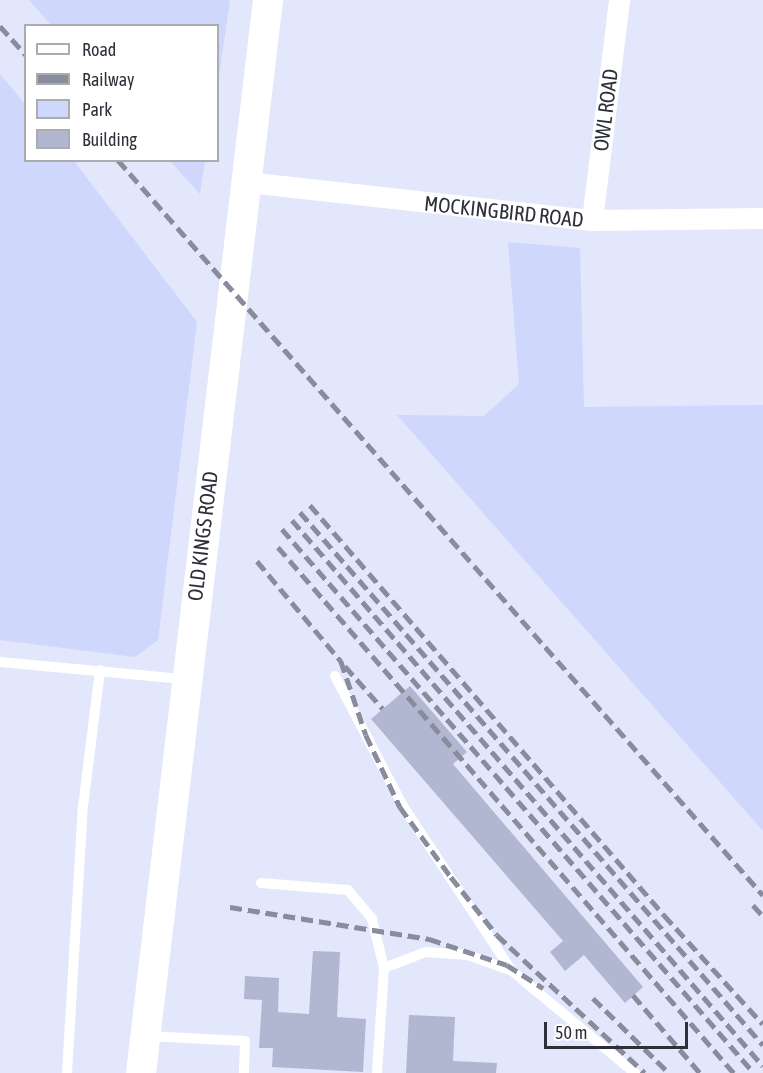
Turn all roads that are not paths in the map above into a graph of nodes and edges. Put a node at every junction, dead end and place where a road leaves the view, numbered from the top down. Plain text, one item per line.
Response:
1 (268, 0) edge
2 (619, 0) edge
3 (247, 182) junction
4 (763, 218) edge
5 (592, 220) junction
6 (0, 662) edge
7 (100, 670) junction
8 (335, 676) dead end
9 (185, 679) junction
10 (261, 883) dead end
11 (384, 968) junction
12 (512, 971) junction
13 (144, 1036) junction
14 (67, 1073) edge
15 (141, 1073) edge
16 (244, 1073) edge
17 (377, 1073) edge
18 (635, 1073) edge

1 - 3 street, OLD KINGS ROAD
2 - 5 street, OWL ROAD
3 - 5 street, MOCKINGBIRD ROAD
3 - 9 street, OLD KINGS ROAD
4 - 5 street, MOCKINGBIRD ROAD
6 - 7 lane
7 - 9 lane
7 - 14 lane
8 - 12 lane
9 - 13 street, OLD KINGS ROAD
10 - 11 lane
11 - 12 lane
11 - 17 lane
12 - 18 lane
13 - 15 street, OLD KINGS ROAD
13 - 16 lane

